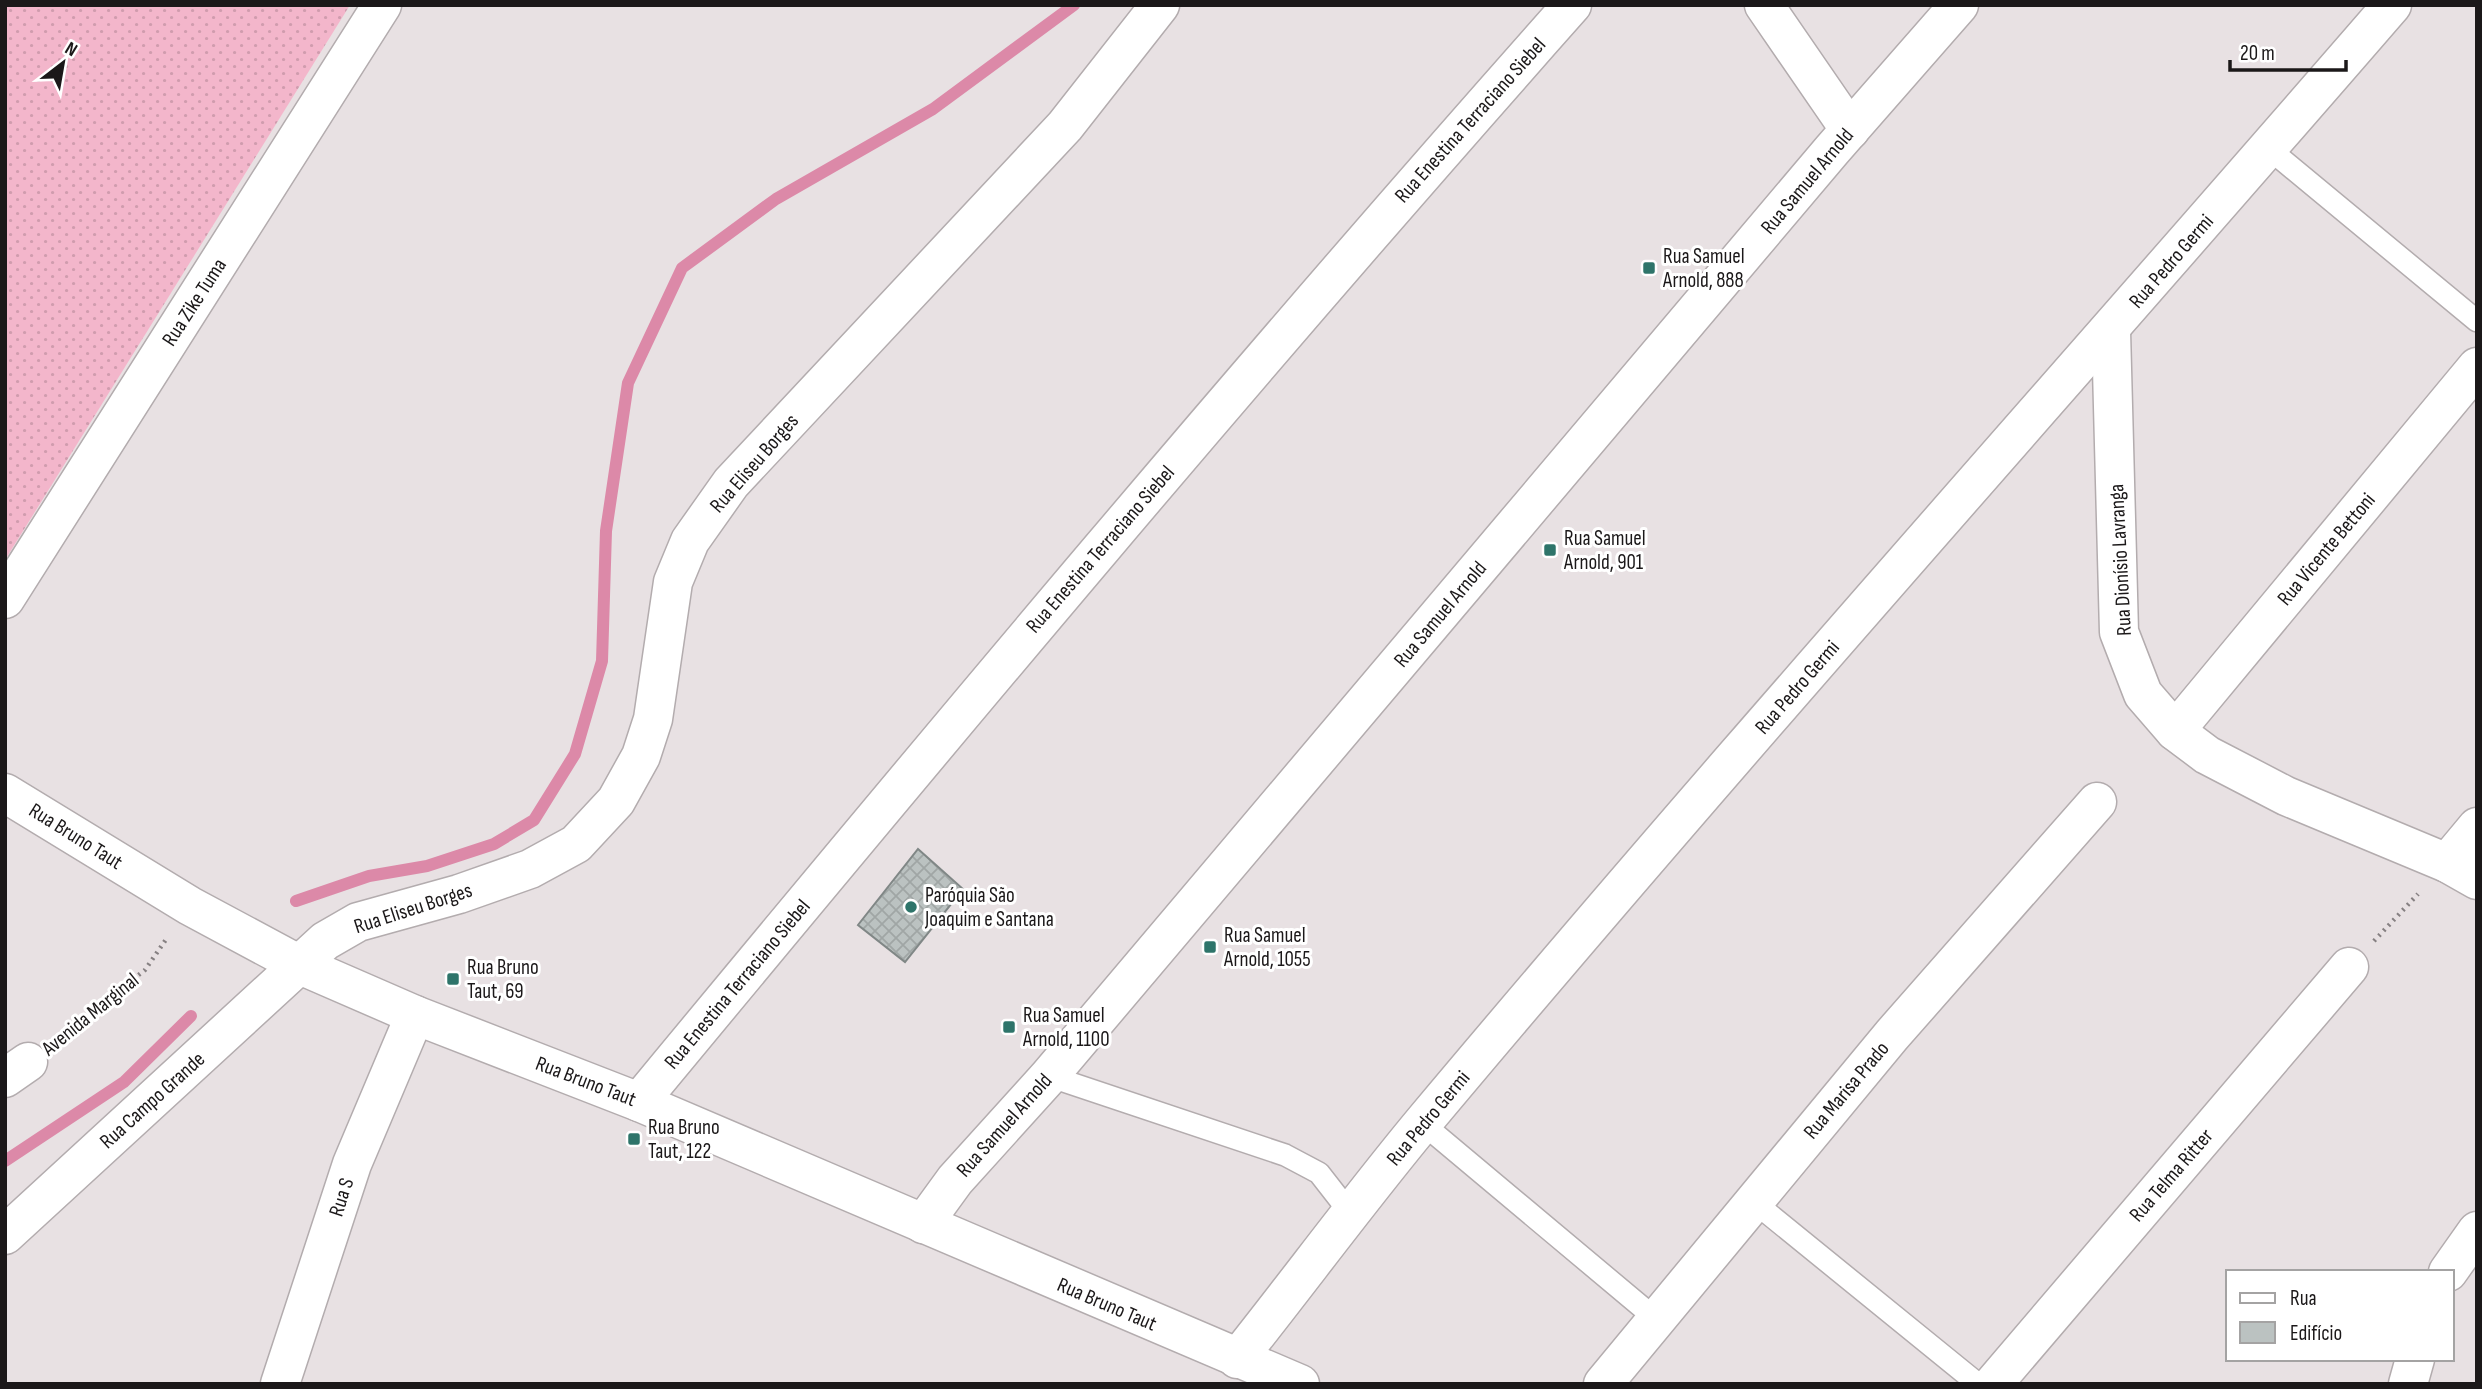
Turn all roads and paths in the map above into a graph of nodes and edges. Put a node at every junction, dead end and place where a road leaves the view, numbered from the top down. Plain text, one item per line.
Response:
1 (382, 5) edge
2 (1160, 5) edge
3 (1572, 5) edge
4 (1763, 5) edge
5 (1959, 5) edge
6 (2377, 13) edge
7 (1850, 130) junction
8 (2268, 148) junction
9 (2477, 321) edge
10 (2111, 331) junction
11 (2477, 367) edge
12 (5, 599) edge
13 (2175, 731) junction
14 (5, 793) edge
15 (2097, 802) dead end
16 (2477, 827) edge
17 (2462, 872) edge
18 (190, 906) junction
19 (300, 965) junction
20 (2349, 967) joint
21 (415, 1015) junction
22 (17, 1070) edge
23 (1049, 1076) junction
24 (639, 1102) junction
25 (1422, 1123) junction
26 (1754, 1202) junction
27 (1351, 1214) junction
28 (923, 1224) junction
29 (2477, 1231) edge
30 (5, 1235) edge
31 (2449, 1270) edge
32 (1656, 1319) junction
33 (1237, 1359) junction
34 (2414, 1361) edge
35 (280, 1384) edge
36 (1300, 1384) edge
37 (1603, 1384) edge
38 (1978, 1384) edge
39 (1993, 1384) edge
40 (2408, 1384) edge

1 - 12 street, Rua Zike Tuma
2 - 19 street, Rua Eliseu Borges
3 - 24 street, Rua Enestina Terraciano Siebel
4 - 7 street
5 - 7 street, Rua Samuel Arnold
6 - 8 street, Rua Pedro Germi
7 - 23 street, Rua Samuel Arnold
8 - 9 lane
8 - 10 street, Rua Pedro Germi
10 - 13 street, Rua Dionísio Lavranga
10 - 25 street, Rua Pedro Germi
11 - 13 street, Rua Vicente Bettoni
13 - 17 street, Rua Dionísio Lavranga
14 - 18 street, Rua Bruno Taut
15 - 26 street, Rua Marisa Prado
16 - 17 street
17 - 20 path
18 - 19 street, Rua Bruno Taut
18 - 22 path, Avenida Marginal
19 - 21 street, Rua Bruno Taut
19 - 30 street, Rua Campo Grande
20 - 39 street, Rua Telma Ritter
21 - 24 street, Rua Bruno Taut
21 - 35 street, Rua S
23 - 27 lane
23 - 28 street, Rua Samuel Arnold
24 - 28 street, Rua Bruno Taut
25 - 27 street, Rua Pedro Germi
25 - 32 lane
26 - 32 street, Rua Marisa Prado
26 - 38 lane
27 - 33 street, Rua Pedro Germi
28 - 33 street, Rua Bruno Taut
29 - 31 street
32 - 37 street, Rua Marisa Prado
33 - 36 street, Rua Bruno Taut
34 - 40 street

